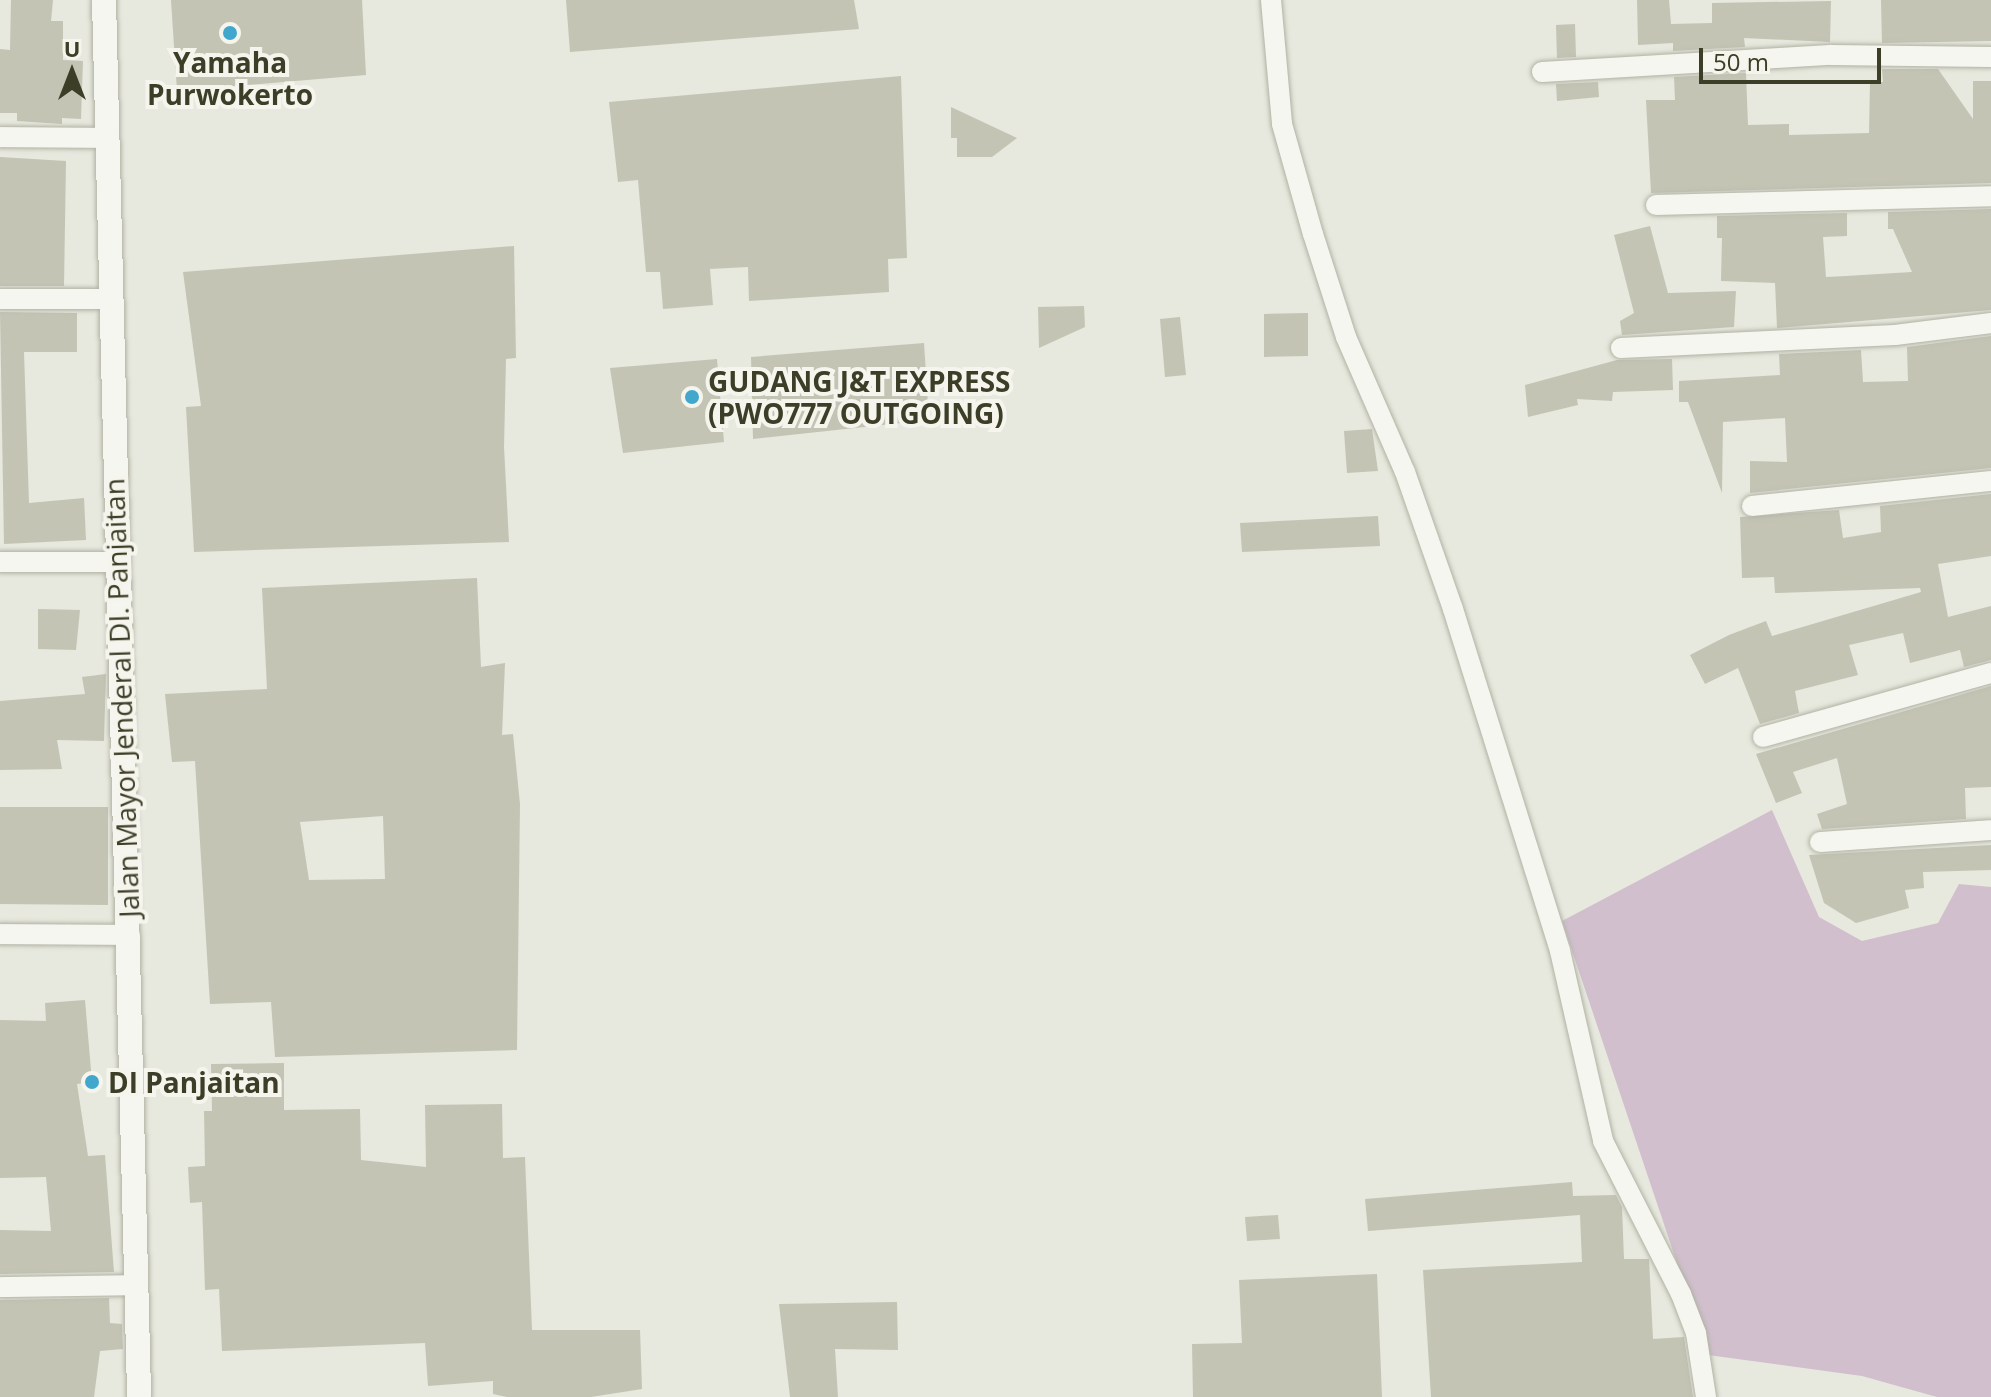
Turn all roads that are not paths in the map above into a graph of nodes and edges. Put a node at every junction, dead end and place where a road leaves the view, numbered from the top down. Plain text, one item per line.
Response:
1 (104, 0) edge
2 (1271, 0) edge
3 (1991, 57) edge
4 (1542, 72) dead end
5 (0, 137) edge
6 (105, 138) junction
7 (1991, 196) edge
8 (1656, 205) dead end
9 (0, 299) edge
10 (108, 299) junction
11 (1991, 323) edge
12 (1621, 348) dead end
13 (1991, 481) edge
14 (1752, 506) dead end
15 (0, 562) edge
16 (116, 562) junction
17 (1991, 673) edge
18 (1763, 737) dead end
19 (1991, 830) edge
20 (1820, 842) dead end
21 (0, 934) edge
22 (130, 935) junction
23 (136, 1285) junction
24 (0, 1287) edge
25 (139, 1397) edge
26 (1706, 1397) edge

1 - 6 street, Jalan Mayor Jenderal DI. Panjaitan
2 - 26 street
3 - 4 street
5 - 6 street
6 - 10 street, Jalan Mayor Jenderal DI. Panjaitan
7 - 8 street
9 - 10 street
10 - 16 street, Jalan Mayor Jenderal DI. Panjaitan
11 - 12 street
13 - 14 street
15 - 16 street
16 - 22 street, Jalan Mayor Jenderal DI. Panjaitan
17 - 18 street
19 - 20 street
21 - 22 street
22 - 23 street, Jalan Mayor Jenderal DI. Panjaitan
23 - 24 street
23 - 25 street, Jalan Mayor Jenderal DI. Panjaitan

